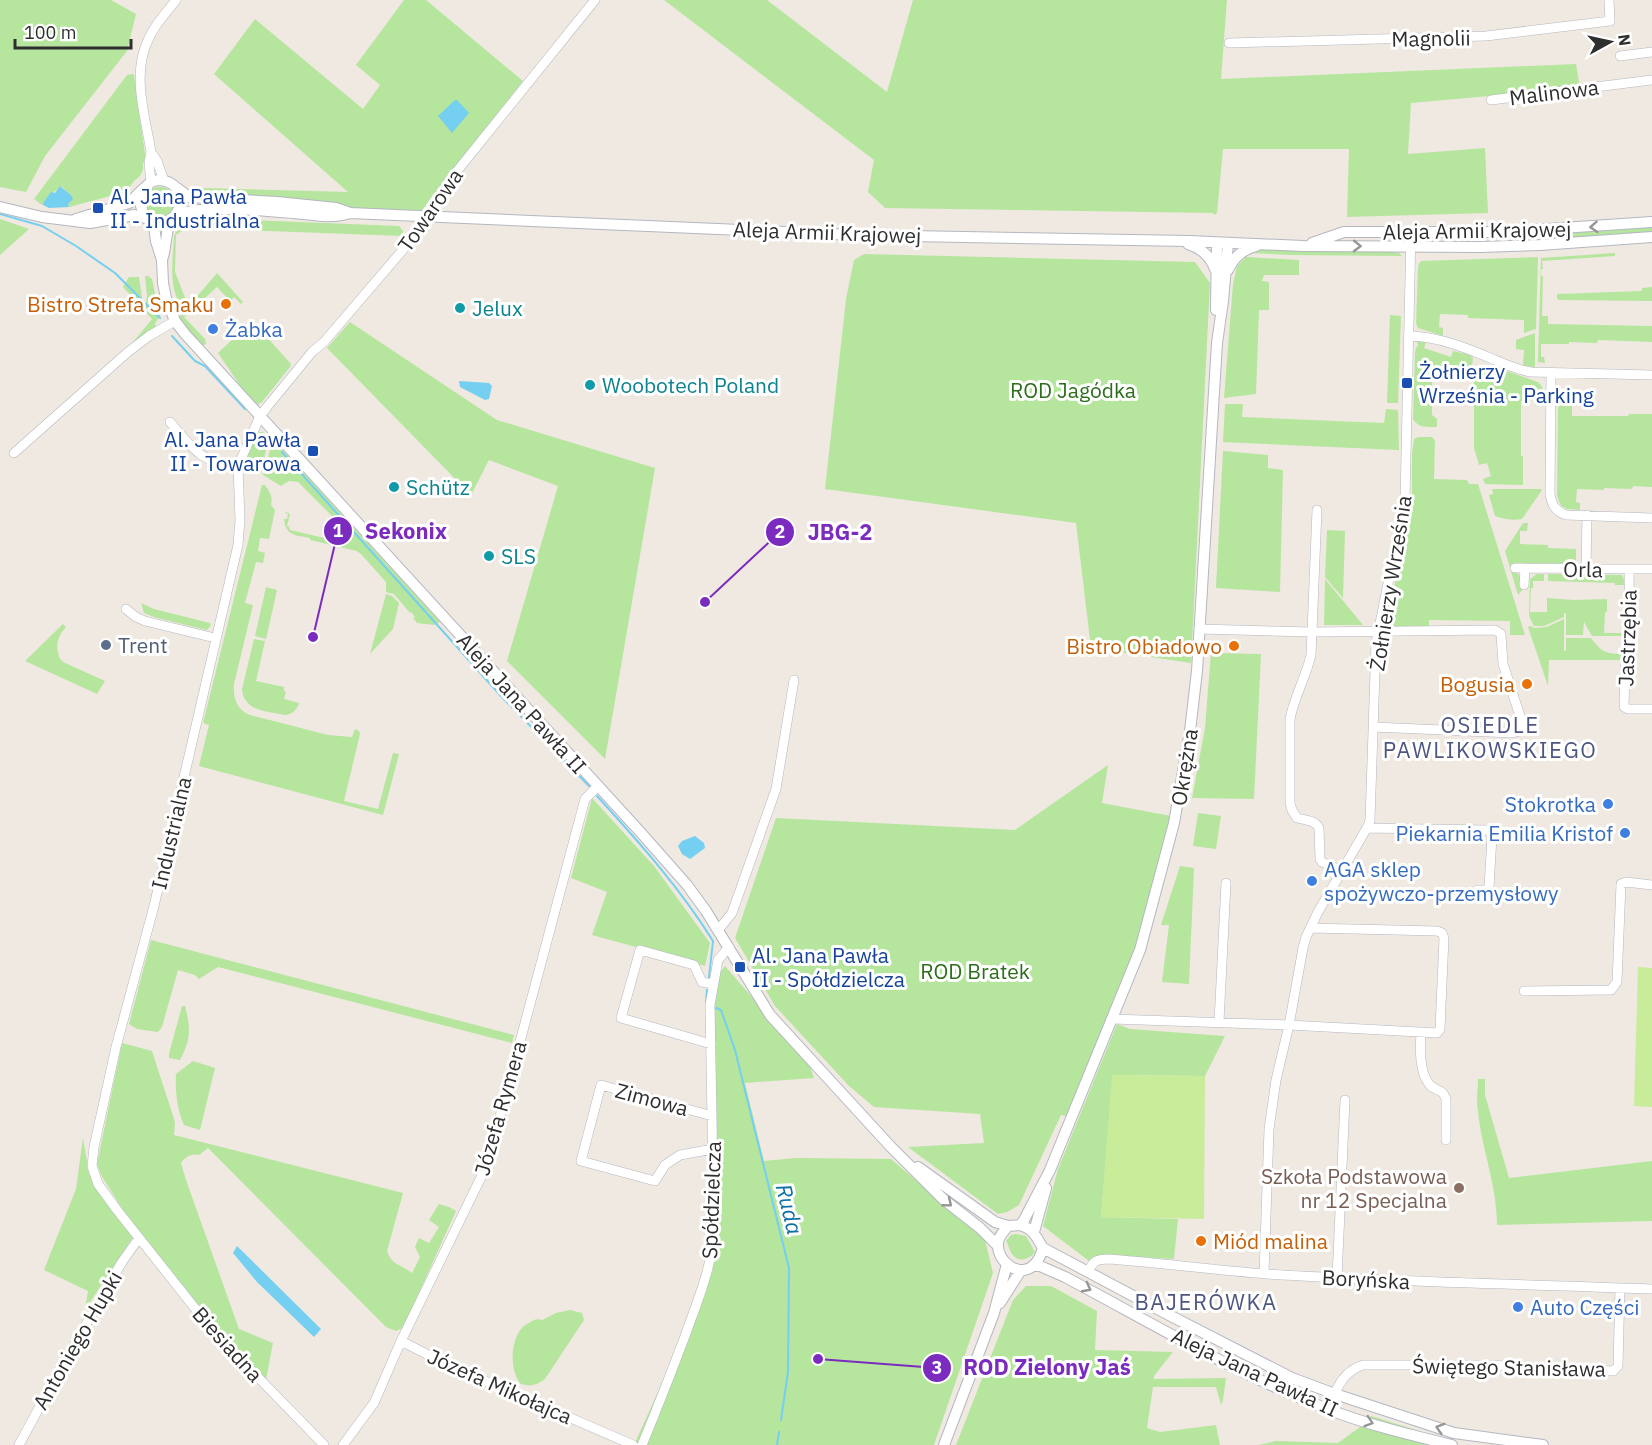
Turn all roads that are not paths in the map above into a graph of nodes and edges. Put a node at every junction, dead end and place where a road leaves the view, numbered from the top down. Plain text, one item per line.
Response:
1 (176, 0) edge
2 (595, 0) edge
3 (1609, 0) edge
4 (1229, 43) dead end
5 (1652, 52) edge
6 (1620, 56) dead end
7 (1652, 80) edge
8 (1491, 100) dead end
9 (151, 152) junction
10 (164, 180) junction
11 (151, 182) junction
12 (177, 188) junction
13 (141, 191) junction
14 (0, 207) edge
15 (350, 213) junction
16 (173, 217) junction
17 (427, 218) junction
18 (72, 220) junction
19 (148, 220) junction
20 (1652, 222) edge
21 (1411, 232) junction
22 (1652, 237) edge
23 (1173, 241) junction
24 (1223, 243) junction
25 (1265, 244) junction
26 (1303, 246) junction
27 (1411, 247) junction
28 (162, 260) junction
29 (1220, 275) junction
30 (175, 321) junction
31 (1408, 336) junction
32 (1551, 373) junction
33 (1652, 375) edge
34 (260, 416) junction
35 (170, 422) dead end
36 (14, 453) dead end
37 (238, 466) junction
38 (1317, 510) dead end
39 (1587, 515) junction
40 (1652, 518) edge
41 (1652, 569) edge
42 (1586, 570) junction
43 (1629, 570) junction
44 (1524, 585) dead end
45 (126, 609) dead end
46 (1199, 629) junction
47 (1312, 632) junction
48 (1378, 632) junction
49 (215, 638) junction
50 (794, 680) dead end
51 (1652, 709) edge
52 (1373, 727) junction
53 (598, 786) junction
54 (1367, 828) junction
55 (1342, 871) junction
56 (1226, 883) dead end
57 (1652, 885) edge
58 (1477, 890) dead end
59 (1310, 928) junction
60 (719, 929) junction
61 (729, 947) junction
62 (713, 984) junction
63 (1524, 991) dead end
64 (1112, 1019) junction
65 (1219, 1022) junction
66 (1289, 1025) junction
67 (1421, 1032) junction
68 (711, 1044) junction
69 (1345, 1100) dead end
70 (712, 1116) junction
71 (1446, 1140) dead end
72 (891, 1147) junction
73 (713, 1149) junction
74 (1050, 1170) junction
75 (1020, 1225) junction
76 (1008, 1226) junction
77 (1034, 1232) junction
78 (139, 1238) junction
79 (997, 1245) junction
80 (1043, 1248) junction
81 (1007, 1264) junction
82 (1033, 1266) junction
83 (1021, 1270) junction
84 (1088, 1272) junction
85 (1264, 1274) junction
86 (1337, 1278) junction
87 (1620, 1288) junction
88 (1652, 1289) edge
89 (994, 1313) junction
90 (401, 1341) junction
91 (1335, 1394) junction
92 (1478, 1441) edge
93 (20, 1445) edge
94 (324, 1445) edge
95 (343, 1445) edge
96 (633, 1445) edge
97 (642, 1445) edge
98 (944, 1445) edge
99 (1452, 1445) edge
100 (1543, 1445) edge

1 - 9 street
2 - 17 street, Towarowa
3 - 4 street, Magnolii
5 - 6 street
7 - 8 street, Malinowa
9 - 10 street
9 - 11 street
10 - 11 street
10 - 12 street
11 - 13 street
12 - 15 street, Aleja Armii Krajowej
12 - 16 street
13 - 18 street
13 - 19 street
14 - 18 street
15 - 16 street, Aleja Armii Krajowej
15 - 17 street, Aleja Armii Krajowej
16 - 19 street
16 - 28 street, Aleja Jana Pawła II
17 - 23 street, Aleja Armii Krajowej
17 - 34 street, Towarowa
18 - 19 street
19 - 28 street, Aleja Jana Pawła II
20 -> 21 street, Aleja Armii Krajowej
21 - 26 street, Aleja Armii Krajowej
21 - 27 street, Żołnierzy Września
22 - 27 street, Aleja Armii Krajowej
23 - 24 street, Aleja Armii Krajowej
23 - 29 street
24 - 25 street, Aleja Armii Krajowej
24 - 29 street, Okrężna
25 - 26 street, Aleja Armii Krajowej
25 - 29 street
26 -> 27 street, Aleja Armii Krajowej
27 - 31 street, Żołnierzy Września
28 - 30 street, Aleja Jana Pawła II
29 - 46 street, Okrężna
30 - 34 street, Aleja Jana Pawła II
30 - 36 street
31 - 32 street
31 - 48 street, Żołnierzy Września
32 - 33 street
32 - 39 street
34 - 37 street, Industrialna
34 - 53 street, Aleja Jana Pawła II
35 - 37 street
37 - 49 street, Industrialna
38 - 47 street
39 - 40 street
39 - 42 street
41 - 43 street, Orla
42 - 43 street, Orla
42 - 44 street, Orla
43 - 51 street, Jastrzębia
45 - 49 street
46 - 47 street
46 - 64 street, Okrężna
47 - 48 street
47 - 55 street
48 - 52 street, Żołnierzy Września
48 - 52 street
49 - 78 street, Industrialna
50 - 60 street
52 - 54 street, Żołnierzy Września
53 - 60 street, Aleja Jana Pawła II
53 - 90 street, Józefa Rymera
54 - 55 street, Żołnierzy Września
54 - 58 street
55 - 59 street, Żołnierzy Września
56 - 65 street
57 - 63 street
59 - 66 street, Żołnierzy Września
59 - 67 street
60 - 61 street, Aleja Jana Pawła II
61 - 62 street, Spółdzielcza
61 - 72 street, Aleja Jana Pawła II
62 - 68 street, Spółdzielcza
62 - 68 street
64 - 65 street
64 - 74 street, Okrężna
65 - 66 street
66 - 67 street
66 - 85 street, Żołnierzy Września
67 - 71 street
68 - 70 street, Spółdzielcza
69 - 86 street
70 - 73 street, Spółdzielcza
70 - 73 street, Zimowa
72 - 76 street, Aleja Jana Pawła II
72 -> 79 street, Aleja Jana Pawła II
73 - 97 street, Spółdzielcza
74 - 75 street, Okrężna
74 - 77 street, Okrężna
75 - 76 street
75 - 77 street
76 - 79 street
77 - 80 street
78 - 93 street, Antoniego Hupki
78 - 94 street, Biesiadna
79 - 81 street
80 - 82 street
80 - 84 street, Aleja Jana Pawła II
81 - 83 street
81 - 89 street
82 - 83 street
82 -> 99 street, Aleja Jana Pawła II
83 - 89 street
84 - 85 street, Boryńska
84 - 91 street, Aleja Jana Pawła II
85 - 86 street, Boryńska
86 - 87 street, Boryńska
87 - 88 street, Boryńska
87 - 91 street, Świętego Stanisława
89 - 98 street
90 - 95 street, Józefa Rymera
90 - 96 street, Józefa Mikołajca
92 -> 91 street, Aleja Jana Pawła II
92 - 100 street, Aleja Jana Pawła II

